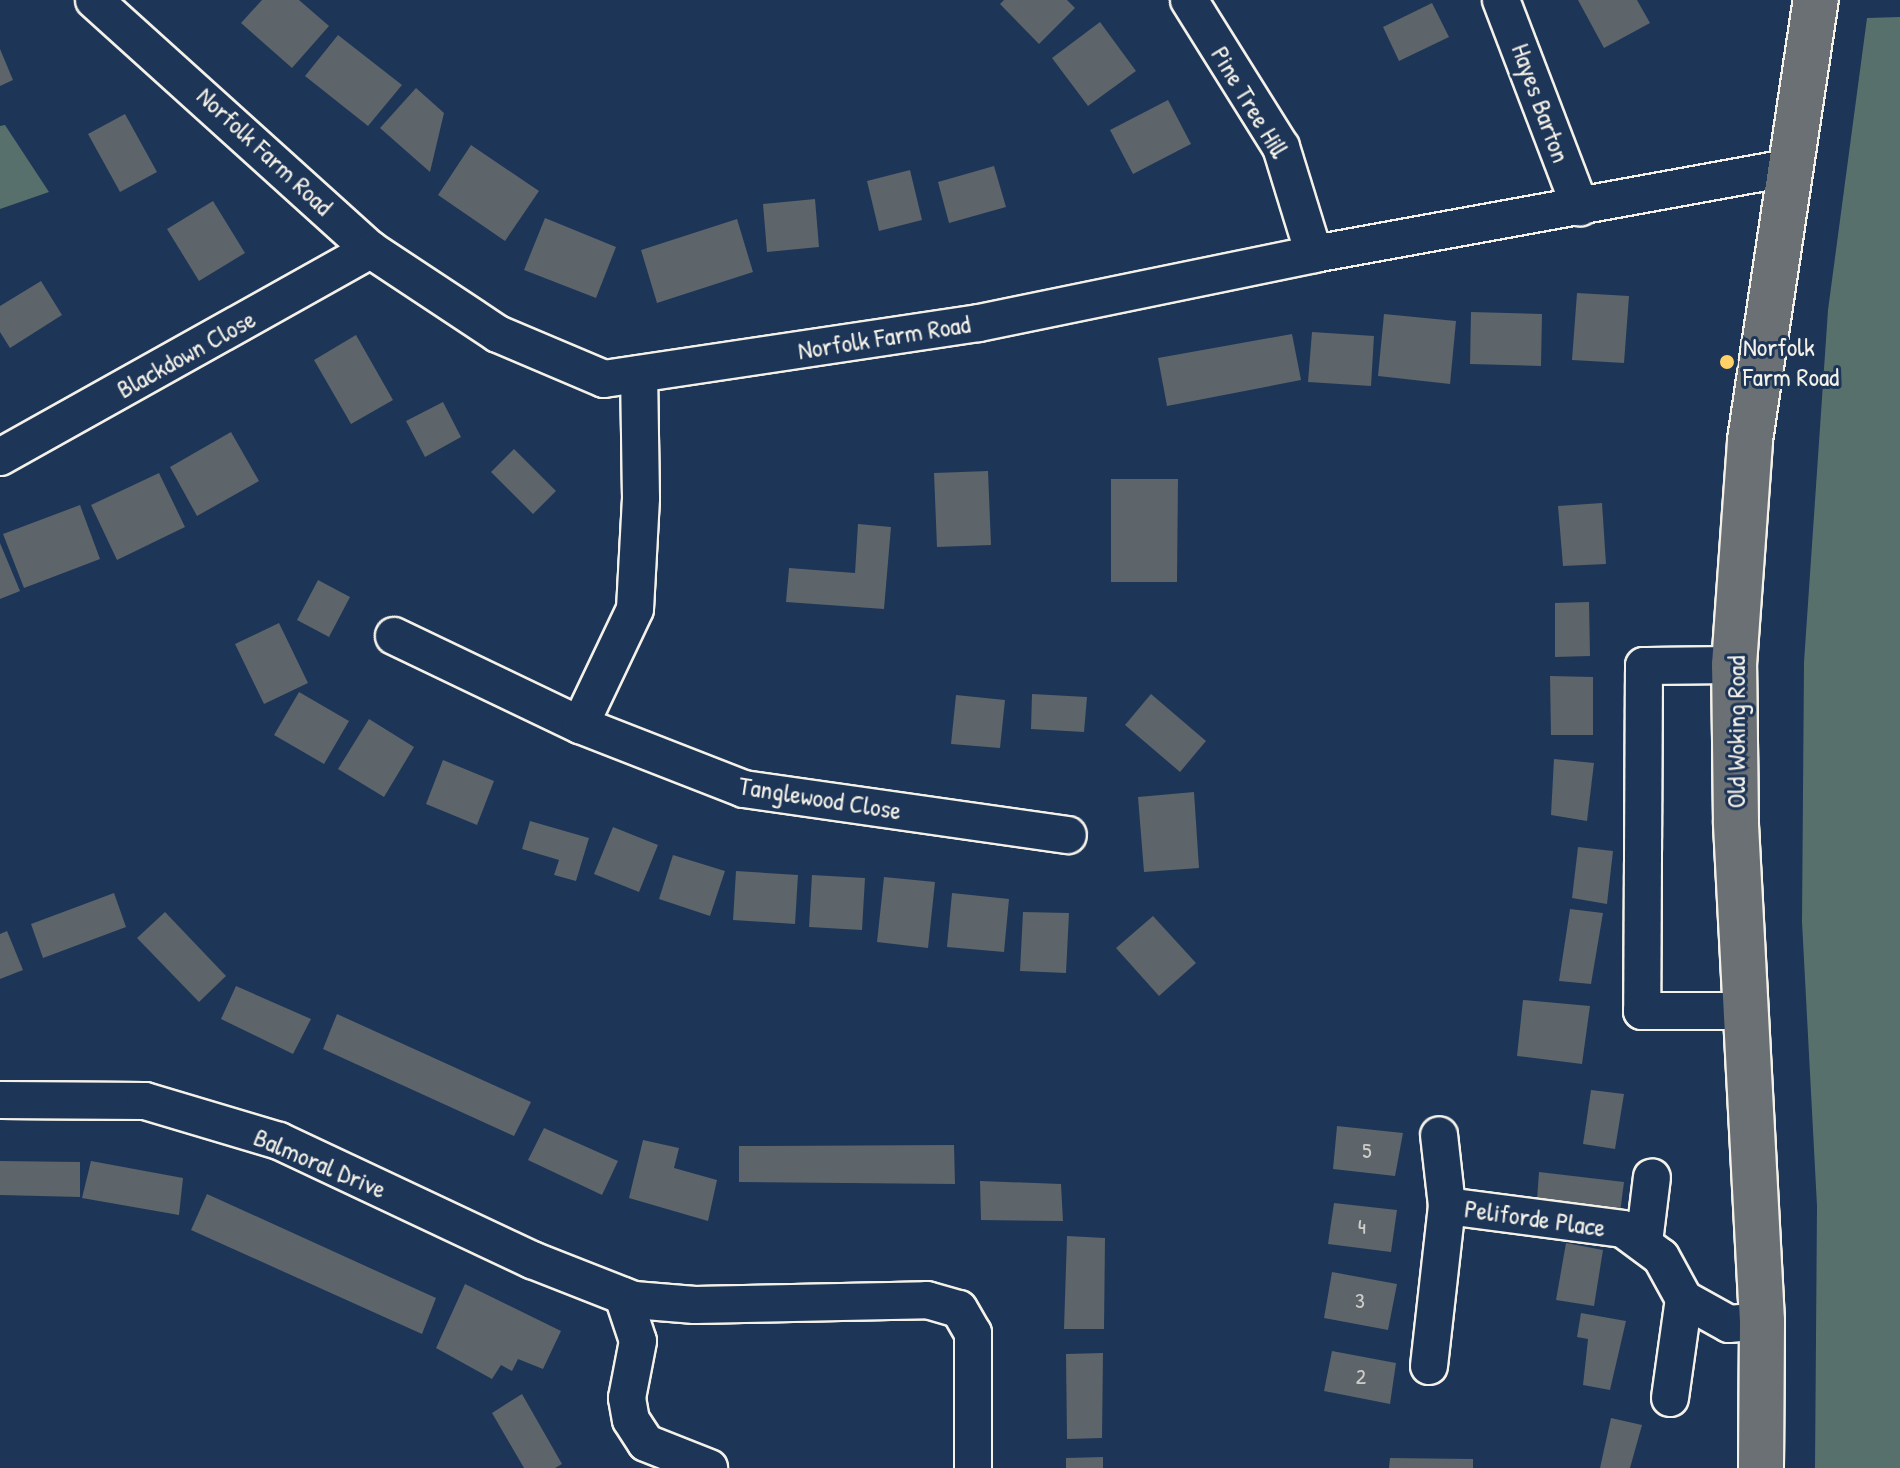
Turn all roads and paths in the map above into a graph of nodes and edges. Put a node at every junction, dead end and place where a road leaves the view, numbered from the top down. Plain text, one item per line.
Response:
1 (94, 0) edge
2 (1189, 0) edge
3 (1501, 0) edge
4 (1816, 0) edge
5 (1792, 167) junction
6 (1580, 207) junction
7 (371, 250) junction
8 (1314, 254) junction
9 (639, 374) junction
10 (0, 457) edge
11 (394, 636) dead end
12 (1734, 665) junction
13 (580, 725) junction
14 (1068, 835) dead end
15 (1744, 1011) junction
16 (0, 1100) edge
17 (1439, 1135) dead end
18 (1652, 1177) dead end
19 (1447, 1206) junction
20 (1644, 1242) junction
21 (623, 1296) junction
22 (1684, 1299) junction
23 (1762, 1321) junction
24 (1429, 1366) dead end
25 (1670, 1398) dead end
26 (709, 1468) edge
27 (973, 1468) edge
28 (1761, 1468) edge

1 - 7 street, Norfolk Farm Road
2 - 8 street, Pine Tree Hill
3 - 6 street, Hayes Barton
4 - 5 main road, Old Woking Road
5 - 6 street, Norfolk Farm Road
5 - 12 main road, Old Woking Road
6 - 8 street, Norfolk Farm Road
7 - 9 street, Norfolk Farm Road
7 - 10 street, Blackdown Close
8 - 9 street, Norfolk Farm Road
9 - 13 street
11 - 13 street, Tanglewood Close
12 - 15 main road, Old Woking Road
12 - 15 street
13 - 14 street, Tanglewood Close
15 - 23 main road, Old Woking Road
16 - 21 street, Balmoral Drive
17 - 19 street, Peliforde Place
18 - 20 street
19 - 20 street, Peliforde Place
19 - 24 street, Peliforde Place
20 - 22 street, Peliforde Place
21 - 26 street
21 - 27 street, Balmoral Drive
22 - 23 street
22 - 25 street
23 - 28 main road, Old Woking Road

